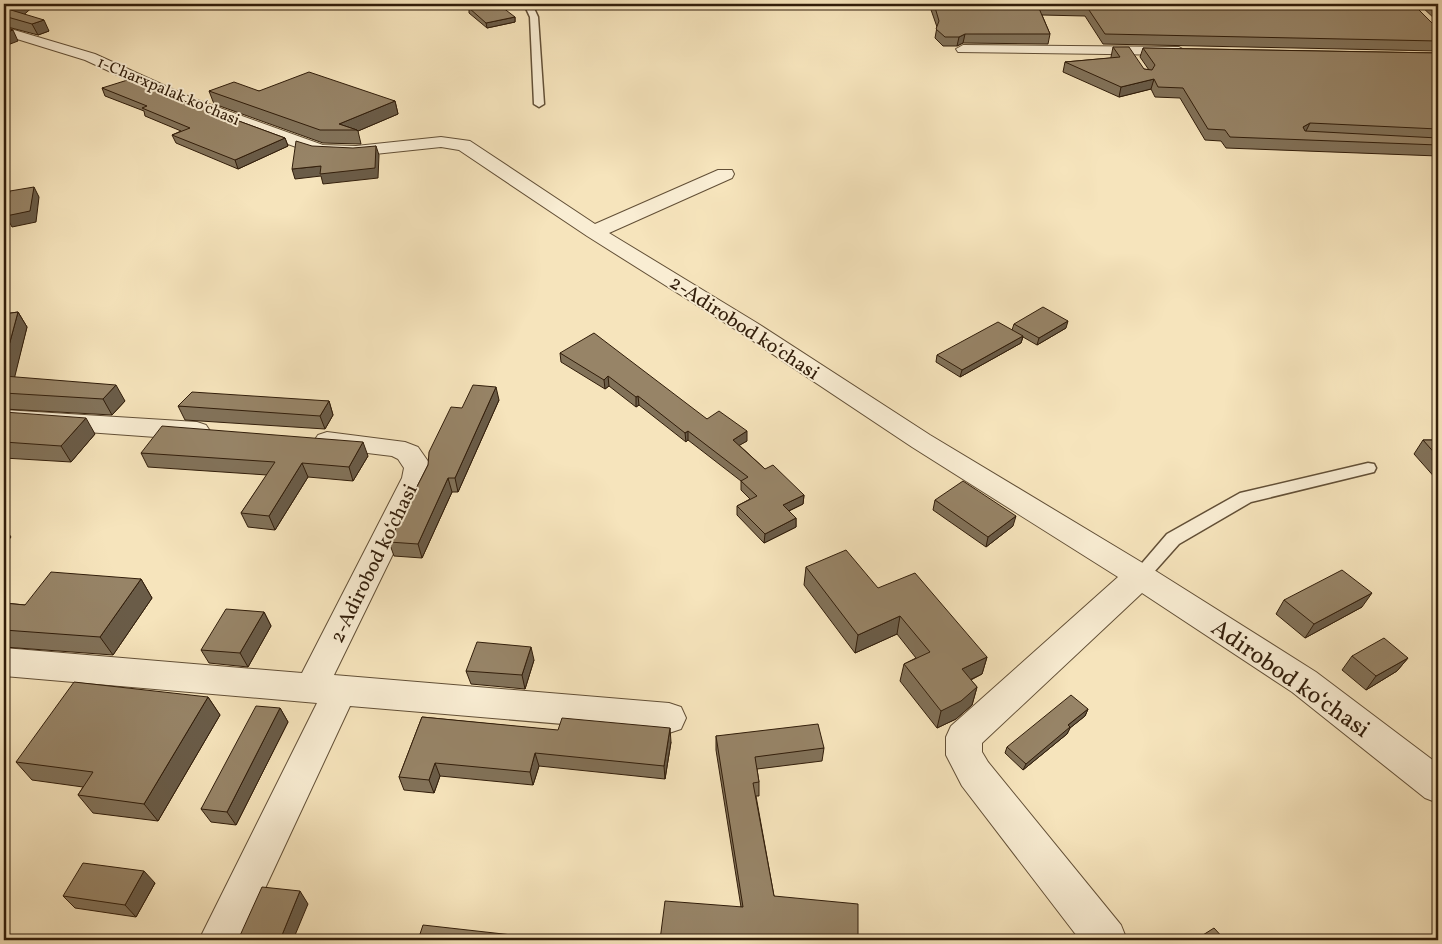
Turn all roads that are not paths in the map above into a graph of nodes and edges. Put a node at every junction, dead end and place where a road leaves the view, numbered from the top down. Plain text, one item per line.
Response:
1 (528, 4) edge
2 (4, 32) edge
3 (963, 49) edge
4 (1128, 50) junction
5 (1196, 51) edge
6 (1137, 63) edge
7 (539, 104) dead end
8 (333, 151) joint
9 (725, 174) dead end
10 (594, 232) junction
11 (4, 418) edge
12 (223, 433) edge
13 (302, 439) edge
14 (1368, 468) dead end
15 (1140, 576) junction
16 (4, 662) edge
17 (326, 690) junction
18 (669, 718) dead end
19 (1438, 786) edge
20 (220, 940) edge
21 (1106, 940) edge

1 - 7 lane
2 - 8 street, 1-Charxpalak koʻchasi
3 - 4 street
4 - 5 street
4 - 6 lane
8 - 10 street, 2-Adirobod koʻchasi
9 - 10 street
10 - 15 street, 2-Adirobod koʻchasi
11 - 12 street
13 - 17 street, 2-Adirobod koʻchasi
14 - 15 lane
15 - 19 street, Adirobod koʻchasi
15 - 21 street
16 - 17 street
17 - 18 street
17 - 20 street

